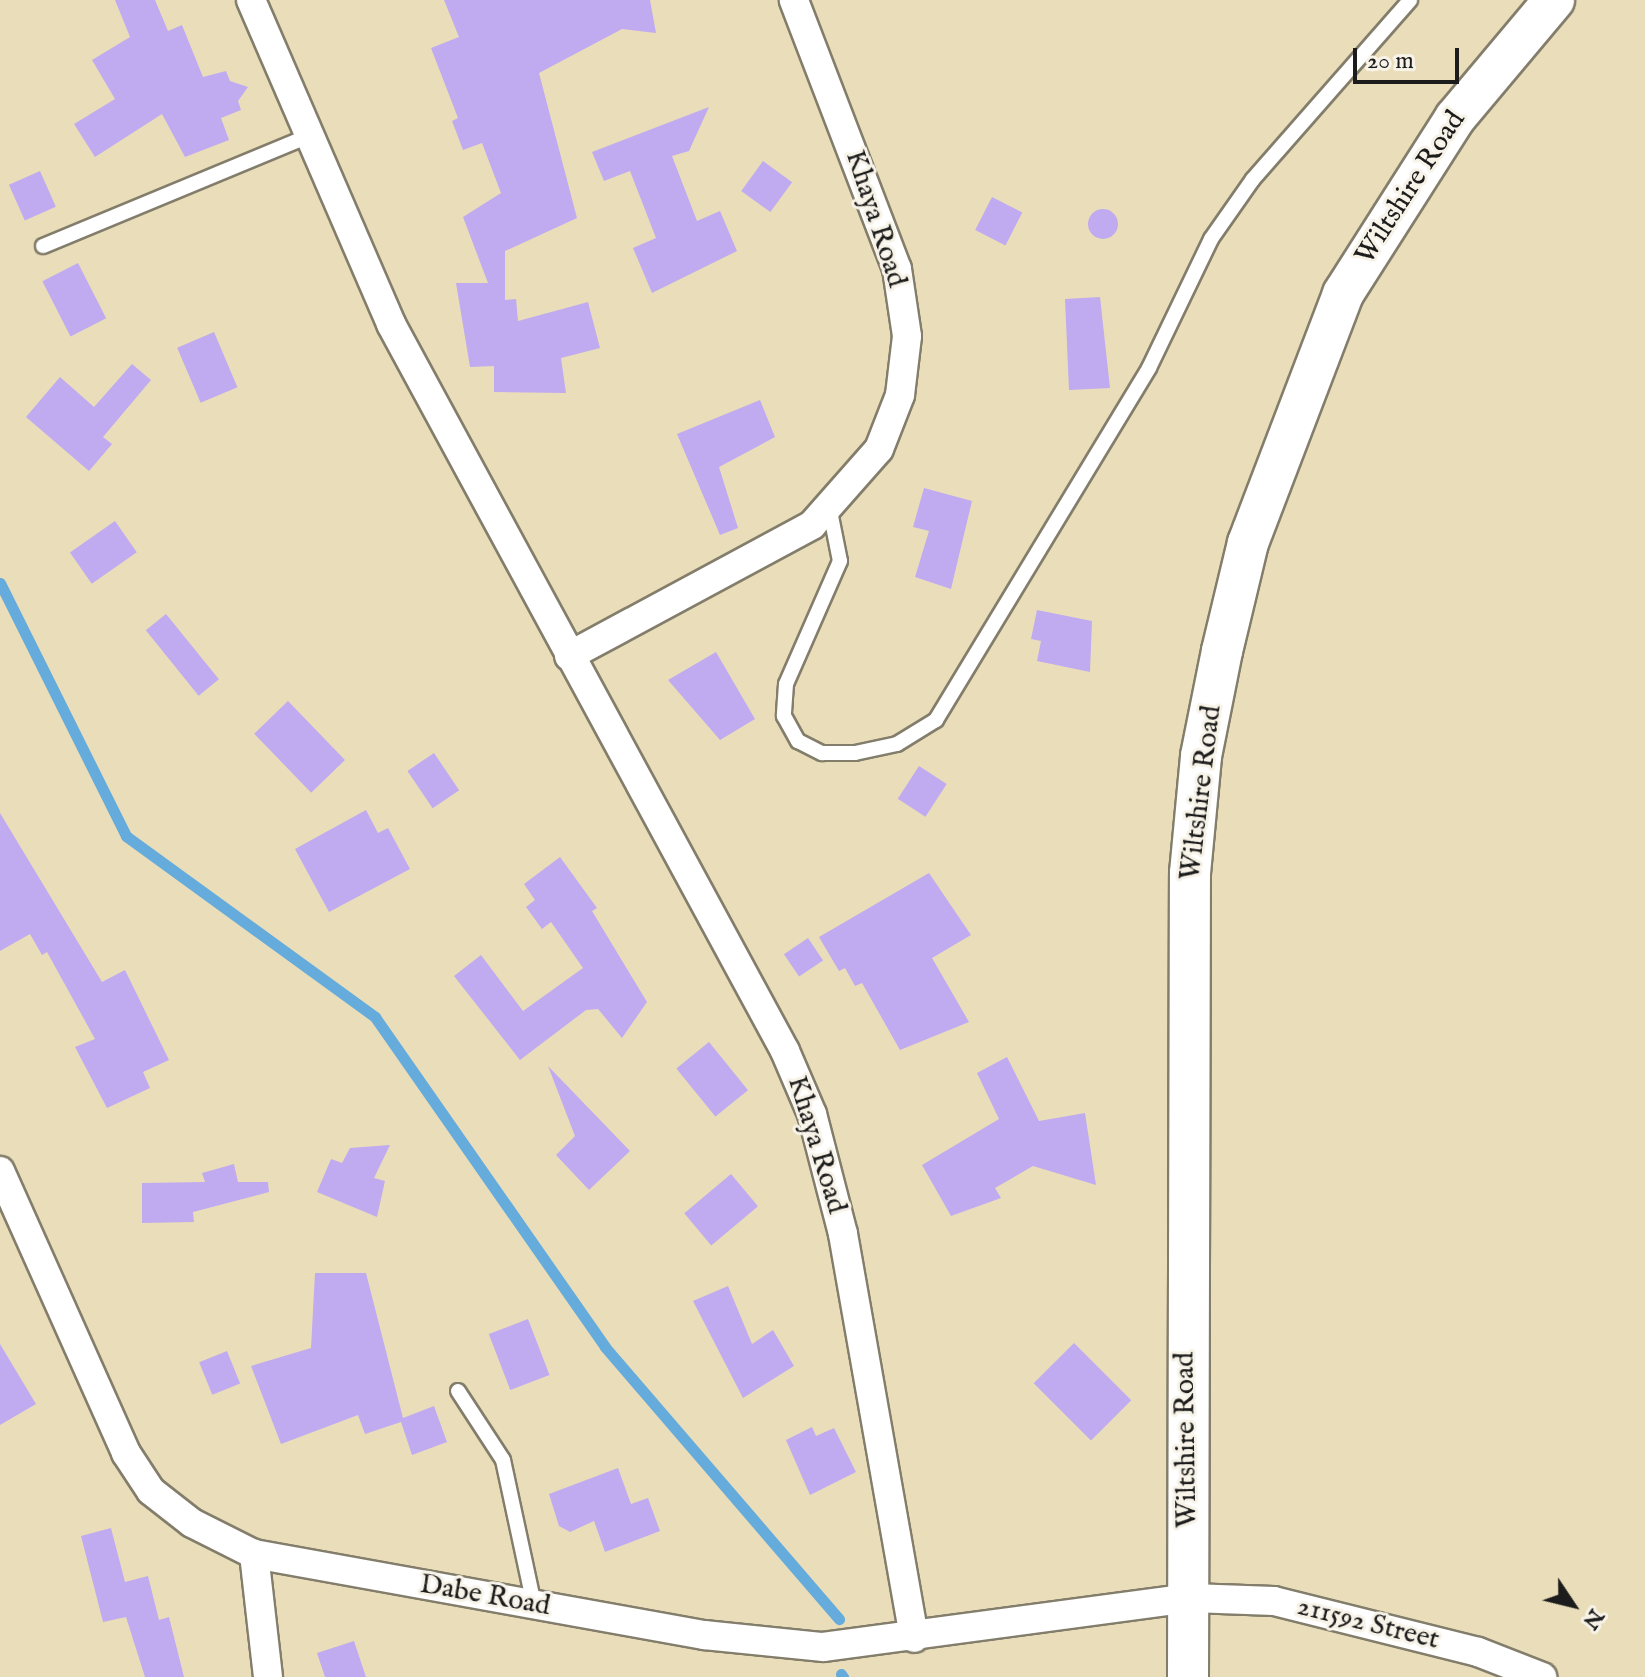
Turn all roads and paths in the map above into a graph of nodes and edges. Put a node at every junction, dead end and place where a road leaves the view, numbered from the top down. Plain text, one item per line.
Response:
1 (251, 0) edge
2 (794, 0) edge
3 (1410, 0) edge
4 (1554, 0) edge
5 (308, 136) junction
6 (43, 246) dead end
7 (830, 511) junction
8 (569, 656) junction
9 (0, 1171) edge
10 (458, 1391) dead end
11 (254, 1554) junction
12 (1189, 1598) junction
13 (534, 1604) junction
14 (914, 1638) junction
15 (268, 1677) edge
16 (1188, 1677) edge
17 (1542, 1677) edge

1 - 5 street, Khaya Road
2 - 7 street, Khaya Road
3 - 7 lane
4 - 12 street, Wiltshire Road
5 - 6 lane
5 - 8 street, Khaya Road
7 - 8 street, Khaya Road
8 - 14 street, Khaya Road
9 - 11 street, Dabe Road
10 - 13 lane
11 - 13 street, Dabe Road
11 - 15 street
12 - 14 street, Dabe Road
12 - 16 street, Wiltshire Road
12 - 17 street, 211592 Street
13 - 14 street, Dabe Road

